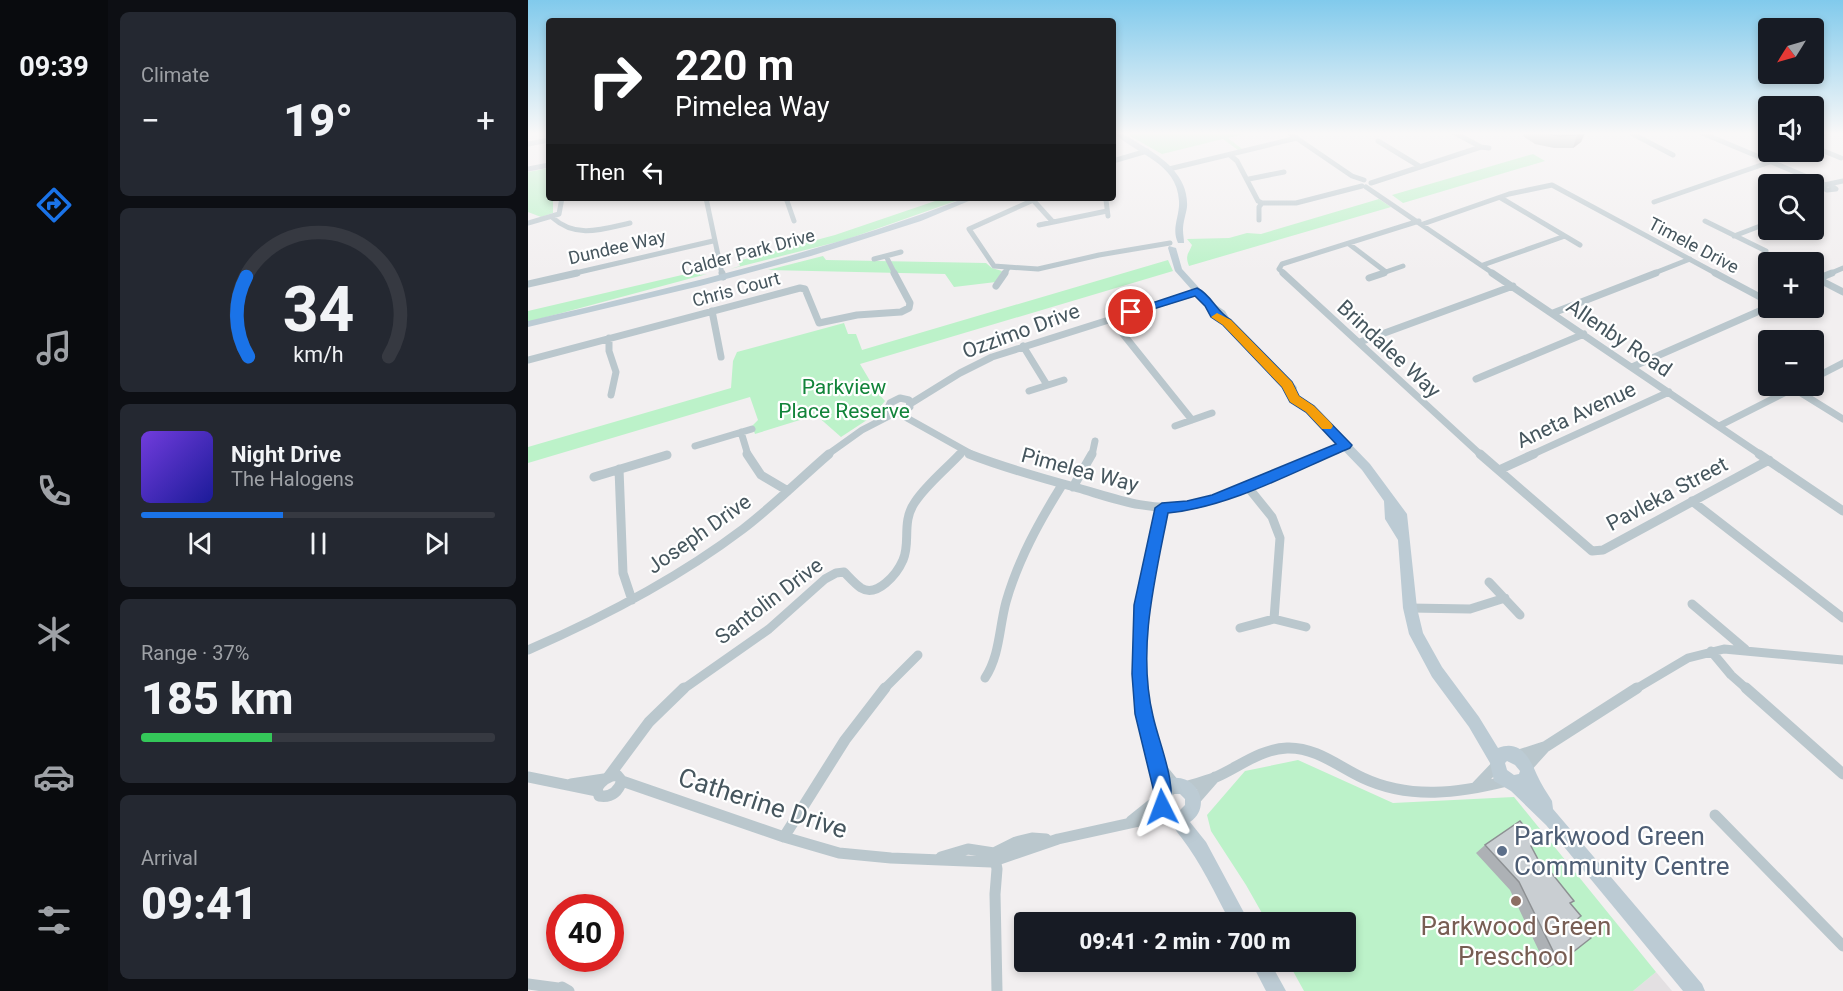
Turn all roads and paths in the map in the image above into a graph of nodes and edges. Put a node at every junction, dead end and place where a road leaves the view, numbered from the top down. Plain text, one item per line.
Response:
1 (1176, 179) edge
2 (1249, 179) edge
3 (1358, 179) edge
4 (1379, 179) edge
5 (1720, 179) edge
6 (1809, 179) edge
7 (1842, 181) edge
8 (1366, 184) junction
9 (1828, 187) junction
10 (1843, 193) edge
11 (1501, 198) junction
12 (562, 201) edge
13 (706, 201) edge
14 (787, 201) edge
15 (964, 201) edge
16 (1032, 201) edge
17 (1037, 201) edge
18 (1106, 201) edge
19 (1654, 202) dead end
20 (1262, 203) junction
21 (553, 218) junction
22 (1259, 220) dead end
23 (794, 221) dead end
24 (1705, 221) dead end
25 (1053, 222) junction
26 (528, 223) edge
27 (630, 223) dead end
28 (1421, 223) junction
29 (1040, 225) dead end
30 (1758, 227) edge
31 (1565, 236) junction
32 (1734, 236) junction
33 (713, 241) junction
34 (1349, 244) junction
35 (1174, 245) junction
36 (1580, 245) dead end
37 (1766, 251) dead end
38 (901, 252) dead end
39 (886, 256) junction
40 (874, 259) dead end
41 (1690, 259) junction
42 (1483, 265) junction
43 (1403, 266) dead end
44 (1843, 267) edge
45 (1008, 268) junction
46 (1386, 272) junction
47 (1824, 274) edge
48 (723, 277) junction
49 (1369, 278) dead end
50 (1824, 282) edge
51 (528, 284) edge
52 (996, 286) dead end
53 (1513, 286) junction
54 (1197, 292) junction
55 (1843, 292) edge
56 (712, 311) junction
57 (1553, 313) junction
58 (1111, 319) junction
59 (528, 324) edge
60 (1584, 334) junction
61 (609, 338) junction
62 (1360, 342) junction
63 (1023, 346) junction
64 (721, 357) dead end
65 (528, 360) edge
66 (1843, 363) edge
67 (1632, 366) junction
68 (1824, 373) edge
69 (1476, 379) dead end
70 (1064, 380) dead end
71 (1047, 385) junction
72 (929, 391) joint
73 (1029, 391) dead end
74 (1669, 392) junction
75 (611, 395) dead end
76 (1778, 396) edge
77 (1809, 396) edge
78 (908, 404) junction
79 (888, 408) junction
80 (897, 413) junction
81 (1212, 413) dead end
82 (1843, 419) edge
83 (1192, 420) junction
84 (914, 421) junction
85 (873, 422) junction
86 (1175, 426) dead end
87 (1719, 426) junction
88 (752, 429) dead end
89 (741, 432) junction
90 (1095, 441) dead end
91 (1345, 445) junction
92 (695, 446) dead end
93 (964, 452) junction
94 (667, 455) dead end
95 (1769, 460) junction
96 (619, 469) junction
97 (1499, 470) junction
98 (594, 477) dead end
99 (1062, 485) junction
100 (1247, 486) junction
101 (1073, 487) junction
102 (788, 491) junction
103 (1692, 501) junction
104 (1162, 508) junction
105 (1843, 511) edge
106 (1581, 545) joint
107 (1489, 582) dead end
108 (1504, 598) junction
109 (632, 600) junction
110 (1692, 604) dead end
111 (1410, 608) junction
112 (1520, 615) dead end
113 (1843, 618) edge
114 (1274, 619) junction
115 (1306, 627) dead end
116 (1240, 628) dead end
117 (528, 650) edge
118 (1745, 650) junction
119 (1712, 651) junction
120 (918, 655) dead end
121 (1843, 660) edge
122 (985, 678) dead end
123 (1512, 768) junction
124 (1843, 774) edge
125 (528, 777) edge
126 (614, 781) junction
127 (562, 785) junction
128 (1476, 787) junction
129 (597, 791) junction
130 (1176, 801) junction
131 (1714, 815) dead end
132 (1128, 822) junction
133 (784, 837) junction
134 (994, 859) junction
135 (1234, 912) edge
136 (1843, 945) edge
137 (1266, 972) edge
138 (528, 984) edge
139 (560, 990) edge
140 (997, 991) edge
141 (1276, 991) edge
142 (1695, 991) edge

1 - 35 street
2 - 20 street
3 - 8 street, Allenby Road
4 - 8 street
5 - 19 street
6 - 9 street
7 - 9 street
8 - 20 street
8 - 28 street, Allenby Road
9 - 10 street
11 - 28 street, Timele Drive
11 - 31 street
11 - 41 street, Timele Drive
12 - 21 street
13 - 33 street
14 - 23 street
15 - 48 street, Calder Park Drive
16 - 45 street
17 - 25 street
18 - 25 street
20 - 22 street
21 - 26 street
21 - 27 street
24 - 32 street
25 - 29 street
28 - 34 street, Brindalee Way
28 - 42 street, Allenby Road
30 - 32 street
31 - 36 street
31 - 42 street
32 - 37 street
33 - 48 street
33 - 51 street, Dundee Way
34 - 46 street
34 - 62 street, Brindalee Way
35 - 45 street
35 - 54 street
38 - 39 street
39 - 40 street
39 - 56 street, Chris Court
41 - 57 street
41 - 67 street, Timele Drive
42 - 53 street, Allenby Road
43 - 46 street
44 - 47 street
45 - 52 street
46 - 49 street
48 - 59 street, Calder Park Drive
50 - 55 street
53 - 57 street, Allenby Road
53 - 62 street
54 - 58 street, Ozzimo Drive
54 - 91 street
56 - 61 street, Chris Court
56 - 64 street
57 - 60 street, Allenby Road
58 - 63 street, Ozzimo Drive
58 - 83 street
60 - 67 street, Allenby Road
60 - 69 street
61 - 65 street, Chris Court
61 - 75 street
62 - 97 street, Brindalee Way
63 - 71 street
63 - 72 street, Ozzimo Drive
66 - 68 street
67 - 74 street, Allenby Road
70 - 71 street
71 - 73 street
72 - 78 street, Ozzimo Drive
74 - 87 street, Allenby Road
74 - 97 street, Aneta Avenue
76 - 87 street
77 - 82 street
78 - 79 street, Joseph Drive
78 - 80 street, Joseph Drive
78 - 84 street
79 - 80 street, Pimelea Way
79 - 85 street, Joseph Drive
80 - 84 street, Pimelea Way
80 - 85 street, Joseph Drive
81 - 83 street
83 - 86 street
84 - 93 street, Pimelea Way
85 - 102 street, Joseph Drive
87 - 95 street, Allenby Road
88 - 89 street
89 - 92 street
89 - 102 street
90 - 101 street
91 - 100 street, Pimelea Way
91 - 111 street
93 - 99 street, Pimelea Way
93 - 126 street, Santolin Drive
94 - 96 street
95 - 103 street, Pavleka Street
95 - 105 street, Allenby Road
96 - 98 street
96 - 109 street
97 - 106 street, Brindalee Way
99 - 101 street, Pimelea Way
99 - 122 street
100 - 104 street, Pimelea Way
100 - 114 street
101 - 104 street, Pimelea Way
102 - 109 street, Joseph Drive
103 - 106 street, Pavleka Street
103 - 113 street
104 - 130 street
107 - 108 street
108 - 111 street
108 - 112 street
109 - 117 street, Joseph Drive
110 - 118 street
111 - 123 street
114 - 115 street
114 - 116 street
118 - 119 street
118 - 121 street
119 - 123 street
119 - 124 street
120 - 133 street
123 - 128 street
123 - 128 street
123 - 142 street
125 - 127 street, Catherine Drive
126 - 127 street, Catherine Drive
126 - 129 street, Santolin Drive
126 - 129 street, Catherine Drive
126 - 133 street, Catherine Drive
127 - 129 street, Catherine Drive
128 - 130 street
130 - 132 street
130 - 132 street
130 - 135 street
131 - 136 street
132 - 134 street
133 - 134 street, Catherine Drive
134 - 140 street
137 - 141 street
138 - 139 street

